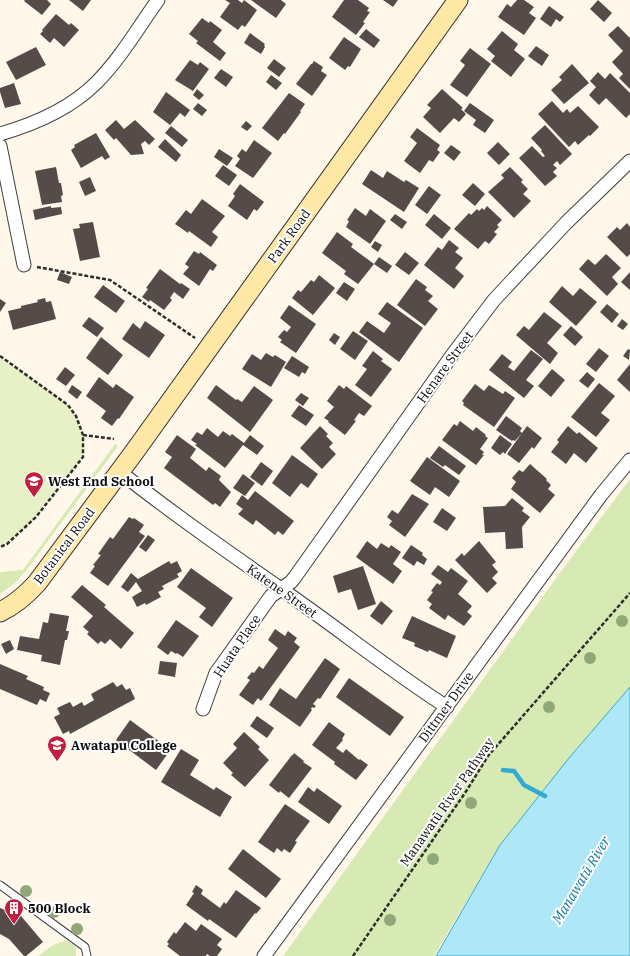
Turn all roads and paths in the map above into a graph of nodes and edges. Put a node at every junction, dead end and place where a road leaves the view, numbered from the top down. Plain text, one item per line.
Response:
1 (158, 0) edge
2 (458, 0) edge
3 (0, 134) edge
4 (0, 146) edge
5 (630, 161) edge
6 (24, 265) joint
7 (209, 348) junction
8 (0, 356) edge
9 (83, 435) junction
10 (114, 439) dead end
11 (630, 460) edge
12 (120, 472) junction
13 (0, 547) edge
14 (281, 589) junction
15 (630, 593) edge
16 (0, 612) edge
17 (446, 707) junction
18 (203, 709) dead end
19 (0, 885) edge
20 (87, 956) edge
21 (264, 956) edge
22 (353, 956) edge

1 - 3 street
2 - 7 main road, Park Road
4 - 6 street
5 - 14 street, Henare Street
6 - 7 path
7 - 12 main road, Park Road
8 - 9 path
9 - 10 path
9 - 13 path
11 - 17 street, Dittmer Drive
12 - 14 street, Katene Street
12 - 16 main road, Botanical Road
14 - 17 street, Katene Street
14 - 18 street, Huata Place
15 - 22 path, Manawatū River Pathway
17 - 21 street, Dittmer Drive
19 - 20 lane

